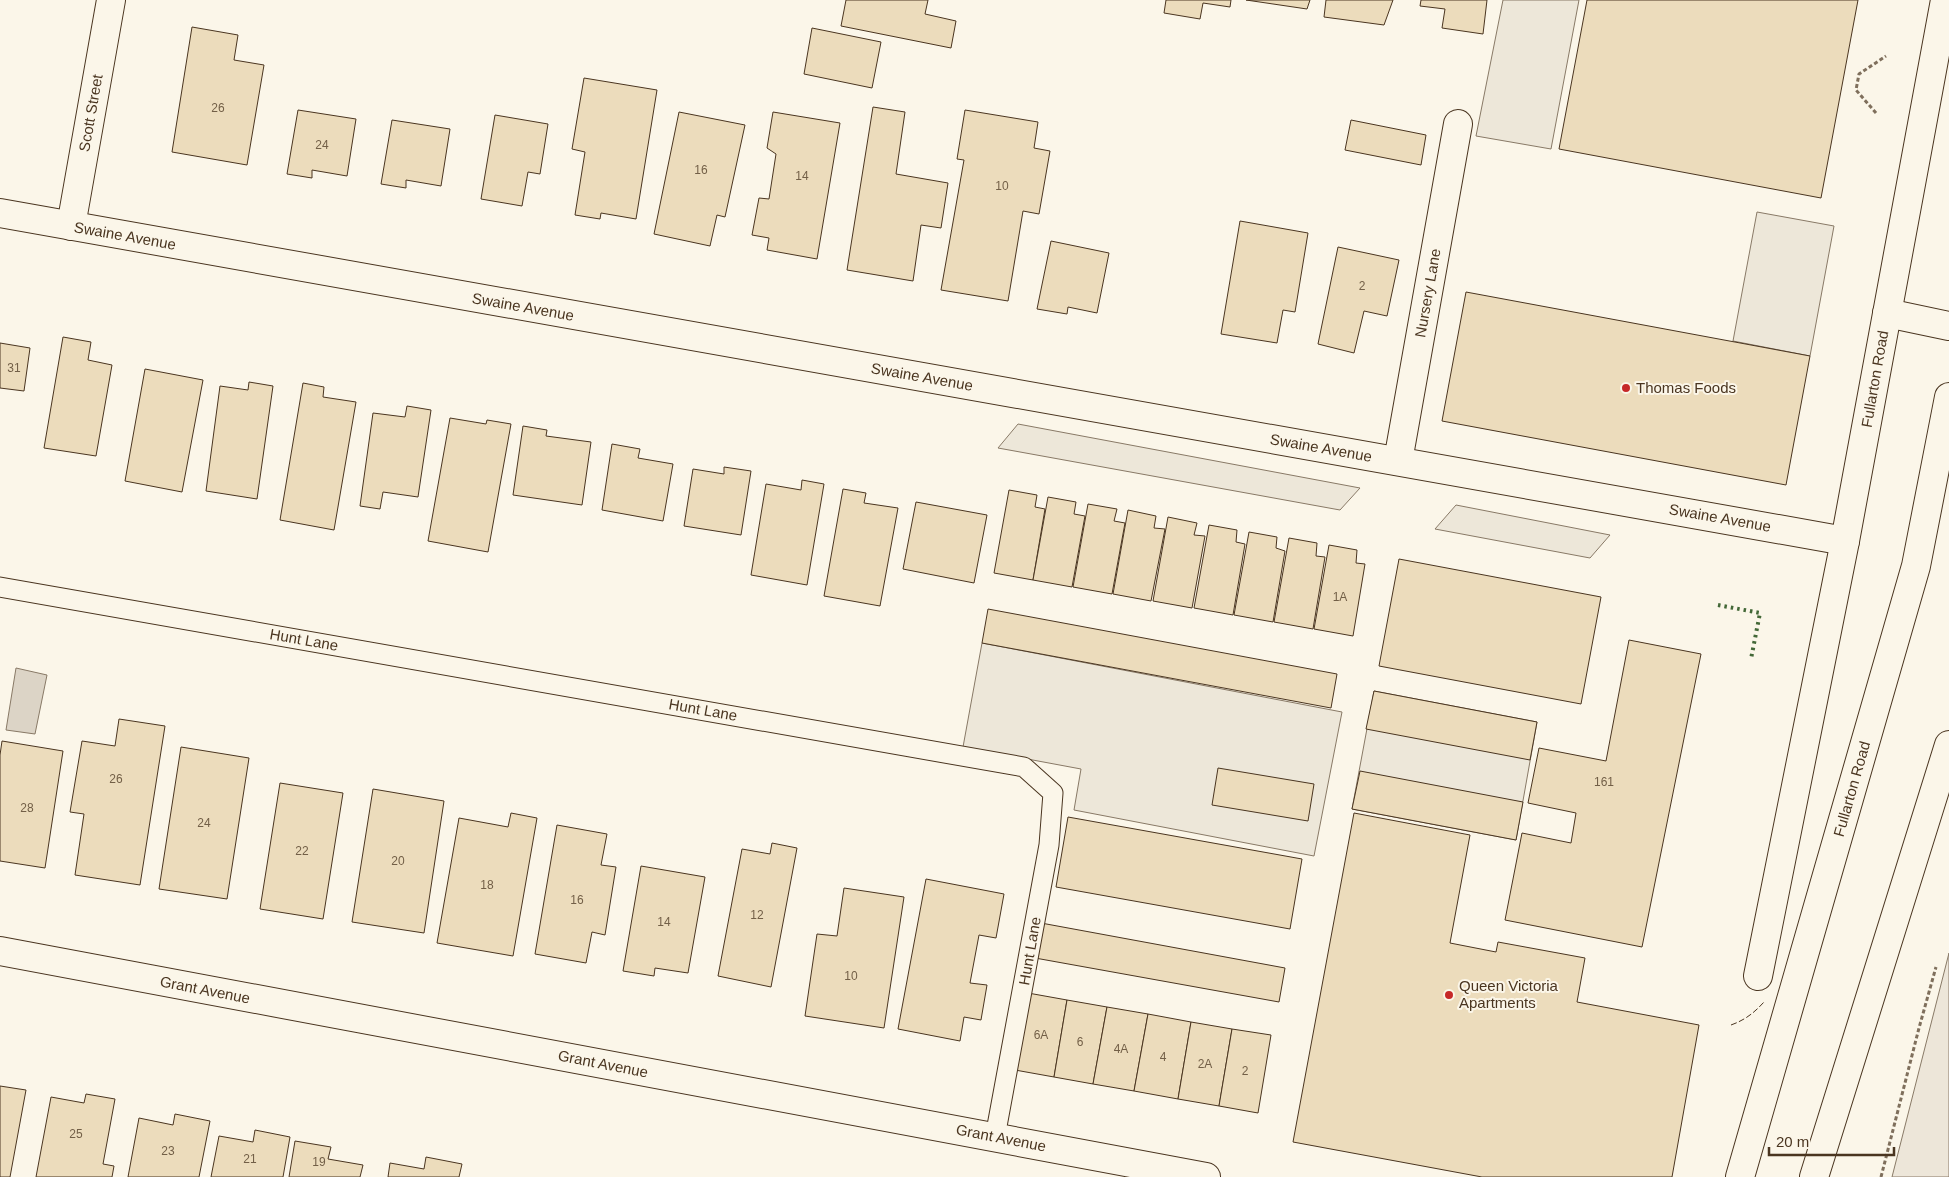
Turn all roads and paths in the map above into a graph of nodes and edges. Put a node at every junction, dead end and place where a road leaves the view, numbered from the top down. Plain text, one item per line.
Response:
1 (111, 0) edge
2 (1945, 0) edge
3 (1886, 56) dead end
4 (1876, 113) dead end
5 (1458, 124) dead end
6 (0, 213) edge
7 (71, 226) junction
8 (1887, 313) junction
9 (1949, 326) edge
10 (1949, 397) edge
11 (1398, 461) junction
12 (1845, 540) junction
13 (0, 587) edge
14 (1949, 745) edge
15 (0, 952) edge
16 (1936, 967) dead end
17 (1758, 976) dead end
18 (995, 1137) junction
19 (1206, 1177) edge
20 (1740, 1177) edge
21 (1814, 1177) edge
22 (1881, 1177) edge

1 - 7 main road, Scott Street
2 - 8 main road, Fullarton Road
3 - 4 path
5 - 11 main road, Nursery Lane
6 - 7 main road, Swaine Avenue
7 - 11 main road, Swaine Avenue
8 - 9 main road, Fullarton Road
8 - 12 main road, Fullarton Road
10 - 20 main road, Fullarton Road
11 - 12 main road, Swaine Avenue
12 - 17 main road, Fullarton Road
13 - 18 lane, Hunt Lane
14 - 21 main road
15 - 18 main road, Grant Avenue
16 - 22 path
18 - 19 main road, Grant Avenue

